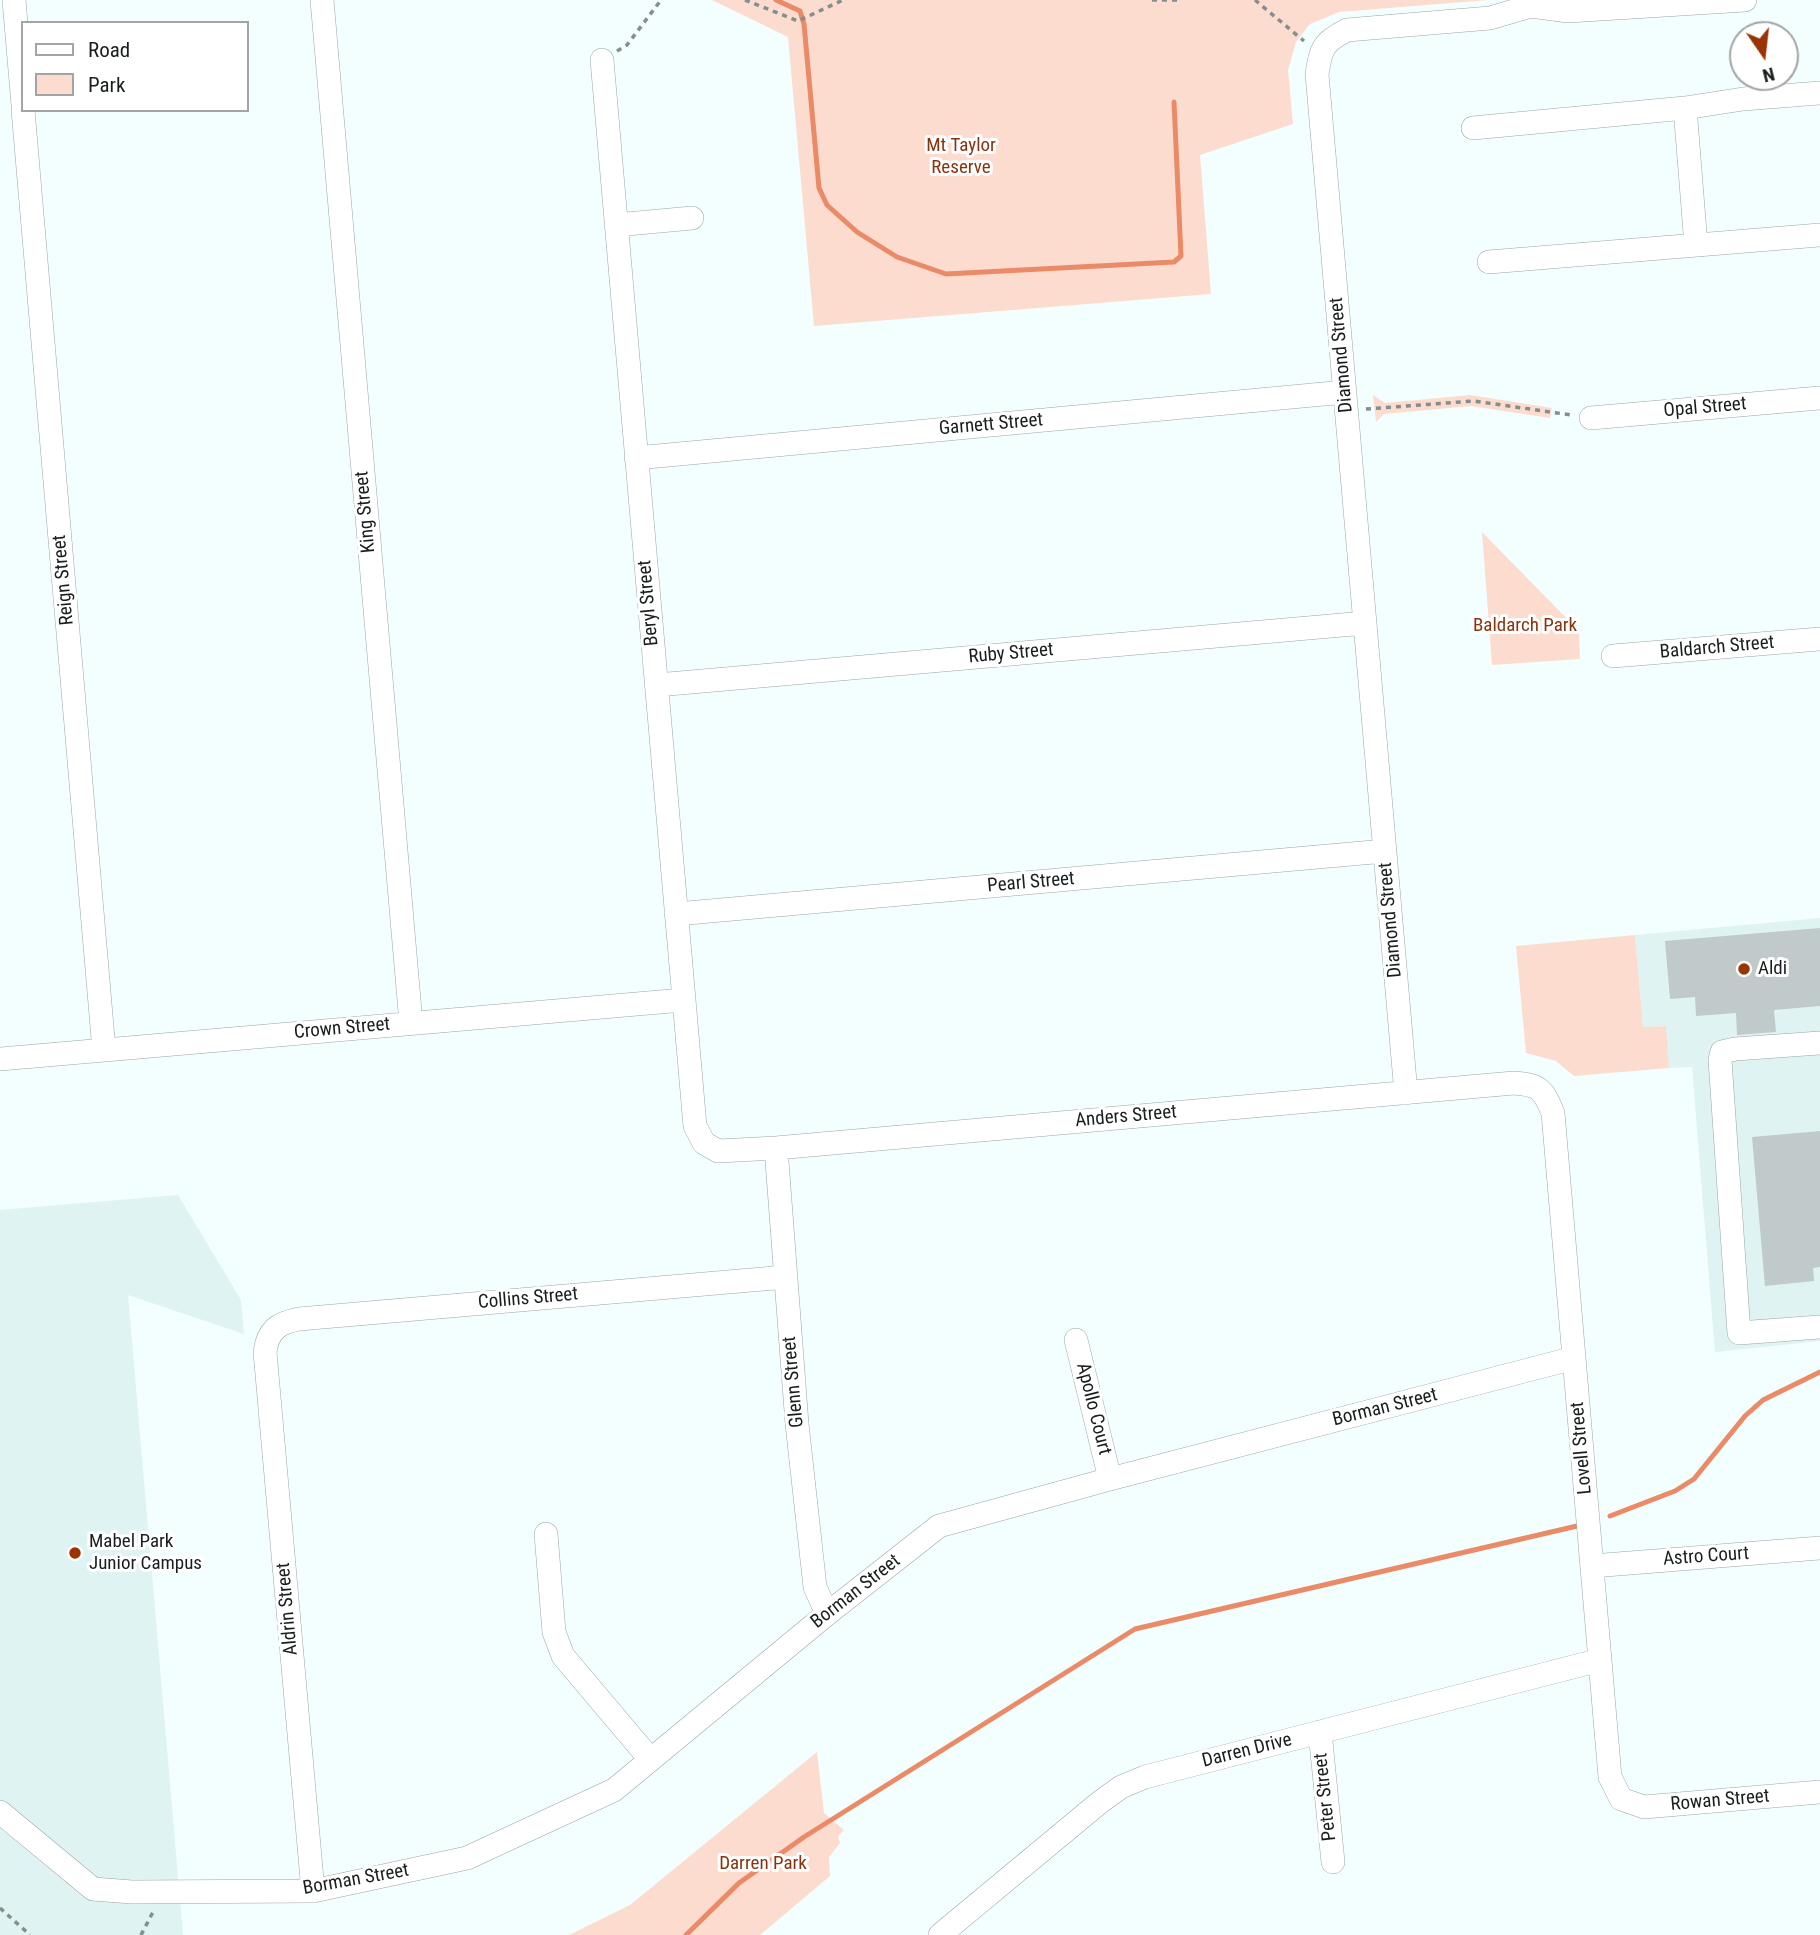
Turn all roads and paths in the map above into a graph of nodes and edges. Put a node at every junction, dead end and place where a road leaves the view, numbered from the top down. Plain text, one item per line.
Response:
1 (14, 0) edge
2 (322, 0) edge
3 (661, 0) edge
4 (745, 0) edge
5 (843, 0) edge
6 (1153, 0) edge
7 (1177, 0) edge
8 (1255, 0) edge
9 (1745, 0) edge
10 (1531, 3) edge
11 (1321, 50) junction
12 (602, 61) joint
13 (21, 82) edge
14 (1820, 93) edge
15 (1685, 108) junction
16 (23, 112) edge
17 (1472, 128) dead end
18 (692, 218) dead end
19 (616, 225) junction
20 (1820, 235) edge
21 (1696, 245) junction
22 (1489, 262) dead end
23 (1820, 398) edge
24 (1346, 402) junction
25 (1591, 418) joint
26 (636, 458) junction
27 (1366, 623) junction
28 (1820, 639) edge
29 (1614, 656) dead end
30 (657, 685) junction
31 (1385, 851) junction
32 (676, 914) junction
33 (683, 1000) junction
34 (411, 1023) junction
35 (1820, 1043) edge
36 (104, 1050) junction
37 (0, 1059) edge
38 (1406, 1093) junction
39 (1546, 1095) joint
40 (704, 1143) joint
41 (776, 1148) junction
42 (786, 1277) junction
43 (1820, 1327) edge
44 (273, 1328) joint
45 (1076, 1340) dead end
46 (1574, 1358) junction
47 (1110, 1479) junction
48 (546, 1534) dead end
49 (1820, 1548) edge
50 (1592, 1566) junction
51 (827, 1614) junction
52 (1600, 1660) junction
53 (1320, 1732) junction
54 (650, 1759) junction
55 (1820, 1792) edge
56 (1621, 1799) joint
57 (0, 1812) edge
58 (1333, 1862) dead end
59 (313, 1891) junction
60 (0, 1908) edge
61 (30, 1935) edge
62 (940, 1935) edge

1 - 13 street
2 - 34 street, King Street
3 - 12 path
4 - 5 path
6 - 7 path
8 - 11 path
9 - 10 street
10 - 11 street
11 - 24 street, Diamond Street
12 - 19 street, Beryl Street
14 - 15 street
15 - 17 street
15 - 21 street
16 - 36 street, Reign Street
18 - 19 street
19 - 26 street, Beryl Street
20 - 21 street
21 - 22 street
23 - 25 street, Opal Street
24 - 25 path
24 - 26 street, Garnett Street
24 - 27 street, Diamond Street
26 - 30 street, Beryl Street
27 - 30 street, Ruby Street
27 - 31 street, Diamond Street
28 - 29 street, Baldarch Street
30 - 32 street, Beryl Street
31 - 32 street, Pearl Street
31 - 38 street, Diamond Street
32 - 33 street, Beryl Street
33 - 34 street, Crown Street
33 - 40 street, Beryl Street
34 - 36 street, Crown Street
35 - 43 street
36 - 37 street, Crown Street
38 - 39 street, Anders Street
38 - 41 street, Anders Street
39 - 46 street, Lovell Street
40 - 41 street, Anders Street
41 - 42 street, Glenn Street
42 - 44 street, Collins Street
42 - 51 street, Glenn Street
44 - 59 street, Aldrin Street
45 - 47 street, Apollo Court
46 - 47 street, Borman Street
46 - 50 street, Lovell Street
47 - 51 street, Borman Street
48 - 54 street
49 - 50 street, Astro Court
50 - 52 street, Lovell Street
51 - 54 street, Borman Street
52 - 53 street, Darren Drive
52 - 56 street, Lovell Street
53 - 58 street, Peter Street
53 - 62 street, Darren Drive
54 - 59 street, Borman Street
55 - 56 street, Rowan Street
57 - 59 street, Borman Street
60 - 61 path

